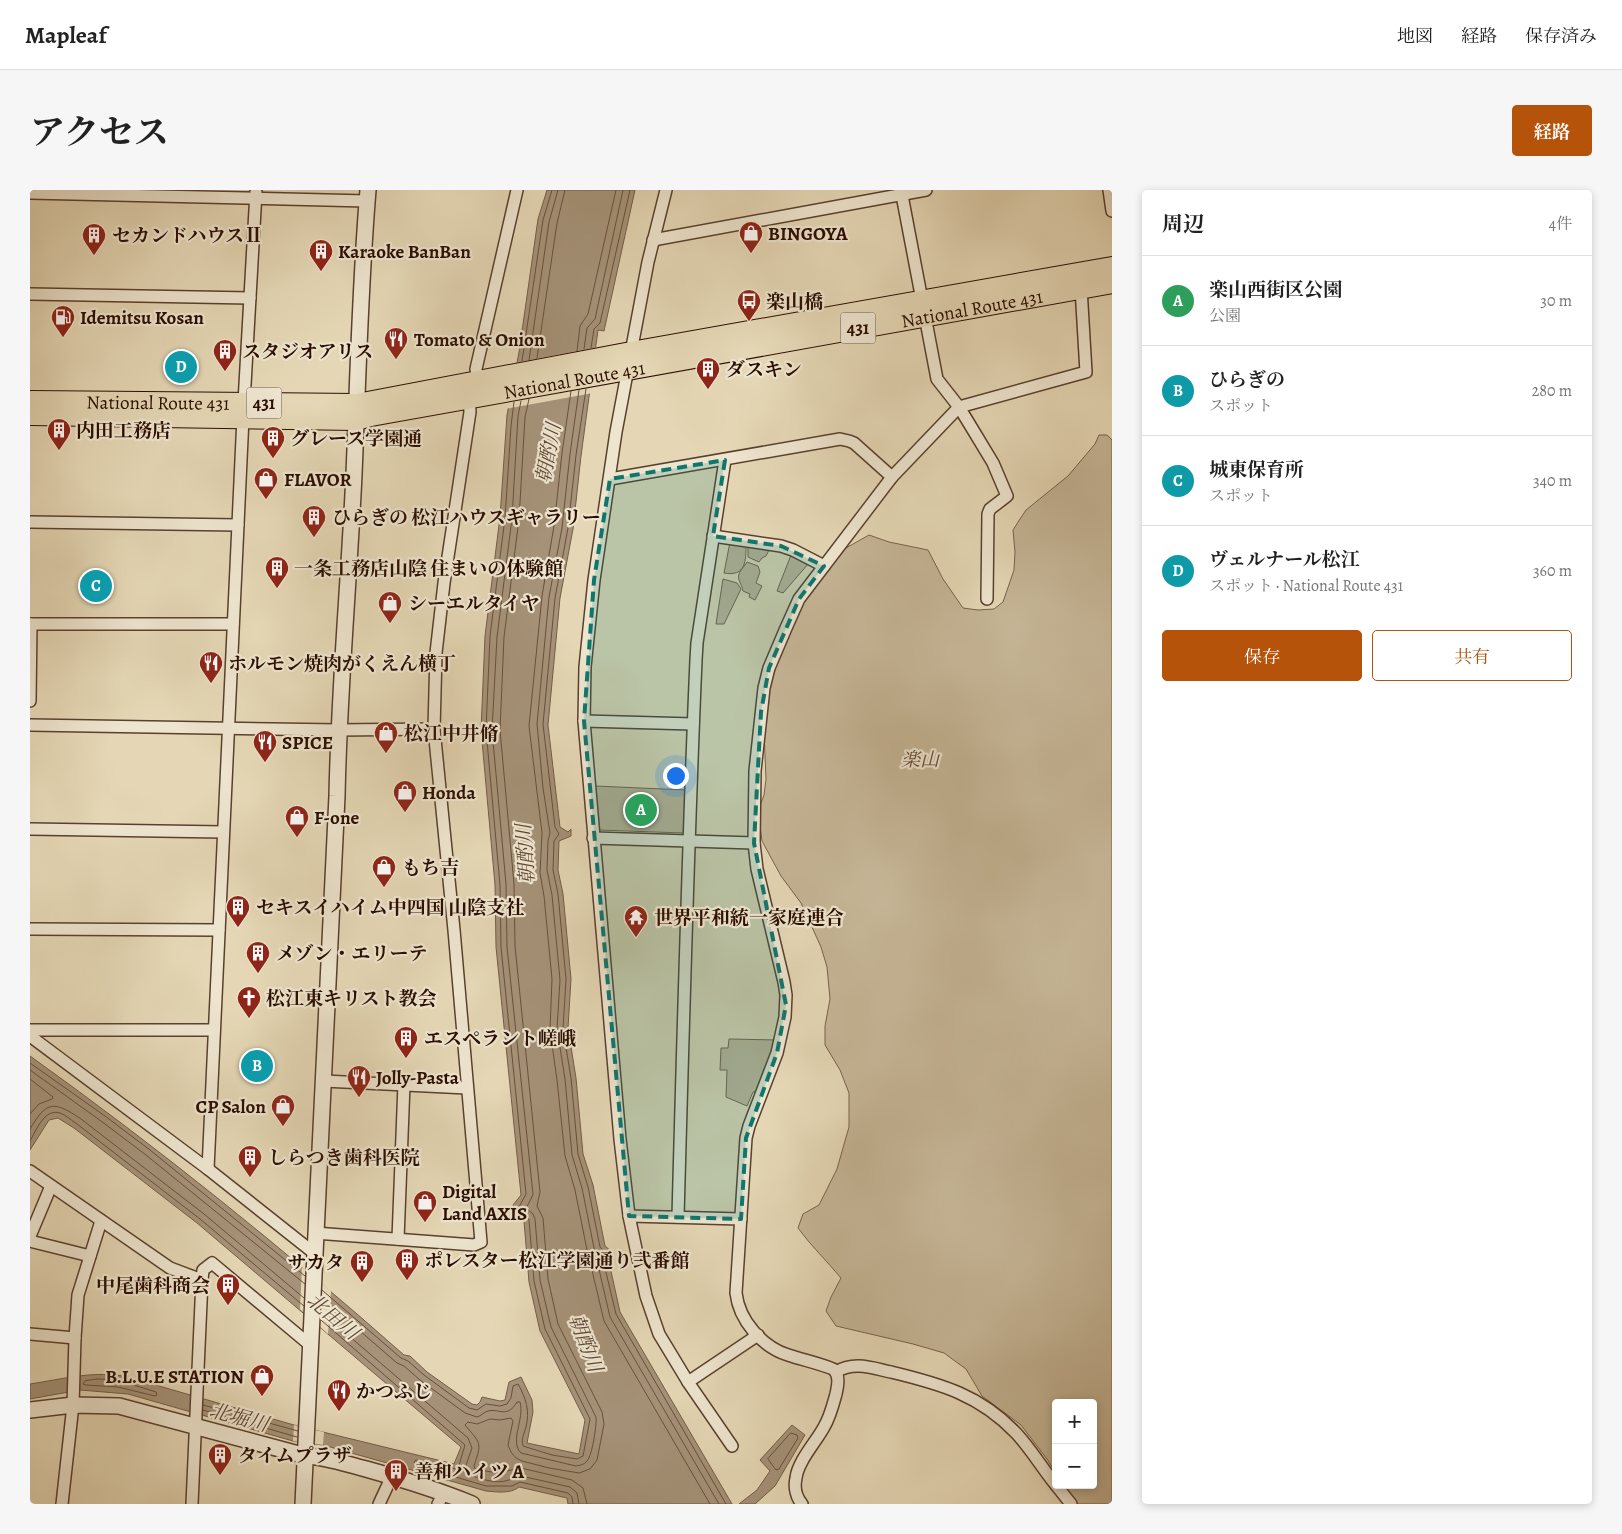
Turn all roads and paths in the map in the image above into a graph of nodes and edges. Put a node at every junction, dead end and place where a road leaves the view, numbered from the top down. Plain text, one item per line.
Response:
1 (517, 190) edge
2 (666, 190) edge
3 (926, 190) edge
4 (1109, 190) edge
5 (901, 192) edge
6 (30, 193) edge
7 (256, 194) edge
8 (367, 195) edge
9 (1112, 211) edge
10 (653, 240) junction
11 (1112, 267) edge
12 (1112, 283) edge
13 (1081, 288) junction
14 (30, 294) edge
15 (250, 298) junction
16 (924, 308) junction
17 (630, 361) junction
18 (489, 383) junction
19 (469, 399) junction
20 (30, 401) edge
21 (959, 407) junction
22 (244, 410) junction
23 (356, 412) junction
24 (30, 415) edge
25 (726, 460) junction
26 (892, 477) junction
27 (610, 479) junction
28 (30, 522) edge
29 (238, 525) junction
30 (713, 536) junction
31 (824, 566) junction
32 (987, 599) dead end
33 (31, 624) edge
34 (233, 624) junction
35 (30, 701) edge
36 (584, 721) junction
37 (693, 724) junction
38 (30, 725) edge
39 (228, 728) junction
40 (434, 729) junction
41 (338, 730) junction
42 (30, 829) edge
43 (223, 832) junction
44 (593, 838) junction
45 (688, 841) junction
46 (754, 843) junction
47 (30, 929) edge
48 (219, 930) junction
49 (30, 1030) edge
50 (214, 1030) junction
51 (30, 1036) edge
52 (324, 1081) junction
53 (404, 1084) junction
54 (467, 1088) junction
55 (208, 1169) junction
56 (30, 1171) edge
57 (51, 1186) junction
58 (629, 1216) junction
59 (678, 1217) junction
60 (741, 1219) junction
61 (101, 1220) junction
62 (315, 1233) junction
63 (30, 1236) edge
64 (398, 1239) junction
65 (30, 1241) edge
66 (90, 1256) junction
67 (314, 1259) junction
68 (202, 1280) junction
69 (30, 1334) edge
70 (758, 1335) junction
71 (75, 1338) junction
72 (310, 1340) junction
73 (836, 1372) junction
74 (688, 1382) junction
75 (74, 1399) junction
76 (30, 1410) edge
77 (195, 1421) junction
78 (732, 1446) dead end
79 (306, 1451) junction
80 (392, 1476) junction
81 (1052, 1480) edge
82 (1059, 1489) edge
83 (441, 1498) edge
84 (62, 1504) edge
85 (192, 1504) edge
86 (303, 1504) edge
87 (379, 1504) edge
88 (472, 1504) edge
89 (802, 1504) edge
90 (1071, 1504) edge

1 - 18 street
2 - 10 street
3 - 5 street
4 - 9 street
5 - 10 street
5 - 16 street
6 - 7 street
7 - 8 street
7 - 15 street
8 - 23 street
10 - 17 street
11 - 16 highway, National Route 431 / 431
12 - 13 highway, National Route 431 / 431
13 - 16 highway, National Route 431 / 431
13 - 21 street
14 - 15 street
15 - 22 street
16 - 17 highway, National Route 431 / 431
16 - 21 street
17 - 18 highway, National Route 431 / 431
17 - 27 street
18 - 19 highway, National Route 431 / 431
18 - 23 highway, National Route 431 / 431
19 - 23 highway, National Route 431 / 431
19 - 40 street
20 - 22 highway, National Route 431 / 431
21 - 26 street
21 - 32 street
22 - 23 highway, National Route 431 / 431
22 - 24 highway, National Route 431 / 431
22 - 29 street
23 - 41 street
25 - 26 street
25 - 27 street
25 - 30 street
26 - 31 street
27 - 36 street
28 - 29 street
29 - 34 street
30 - 31 street
30 - 37 street
31 - 46 street
33 - 34 street
33 - 35 street
34 - 39 street
36 - 37 street
36 - 44 street
37 - 45 street
38 - 39 street
39 - 41 street
39 - 43 street
40 - 41 street
40 - 54 street
41 - 52 street
42 - 43 street
43 - 48 street
44 - 45 street
44 - 58 street
45 - 46 street
45 - 59 street
46 - 60 street
47 - 48 street
48 - 50 street
49 - 50 street
50 - 55 street
51 - 55 street
52 - 53 street
52 - 62 street
53 - 54 street
53 - 64 street
54 - 64 street
55 - 67 street
56 - 57 street
57 - 61 street
57 - 63 street
58 - 59 street
58 - 74 street
59 - 60 street
60 - 70 street
61 - 66 street
61 - 68 street
62 - 64 street
62 - 67 street
65 - 66 street
66 - 71 street
67 - 72 street
68 - 72 street
68 - 77 street
69 - 71 street
70 - 73 street
70 - 74 street
71 - 75 street
72 - 79 street
73 - 81 street
73 - 89 street
74 - 78 street
75 - 76 street
75 - 77 street
75 - 84 street
77 - 79 street
77 - 85 street
79 - 80 street
79 - 86 street
80 - 83 street
80 - 87 street
82 - 90 street
83 - 88 street

